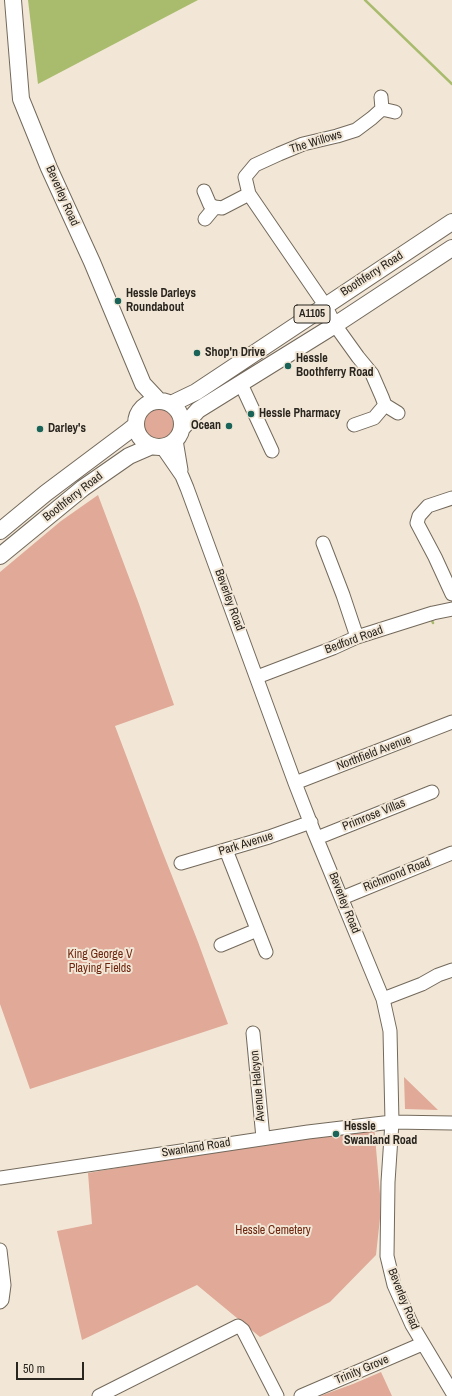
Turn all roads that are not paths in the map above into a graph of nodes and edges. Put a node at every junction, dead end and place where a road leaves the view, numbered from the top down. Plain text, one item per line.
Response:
1 (13, 0) edge
2 (386, 106) dead end
3 (204, 191) dead end
4 (249, 194) junction
5 (216, 207) junction
6 (206, 219) dead end
7 (452, 222) edge
8 (452, 248) edge
9 (325, 305) junction
10 (335, 325) junction
11 (143, 384) junction
12 (241, 384) junction
13 (165, 402) junction
14 (385, 405) junction
15 (143, 407) junction
16 (398, 413) dead end
17 (136, 425) junction
18 (354, 425) dead end
19 (168, 440) junction
20 (272, 451) dead end
21 (452, 498) edge
22 (0, 531) edge
23 (323, 543) dead end
24 (0, 556) edge
25 (452, 594) edge
26 (452, 609) edge
27 (357, 637) junction
28 (257, 677) junction
29 (452, 722) edge
30 (296, 783) junction
31 (432, 792) dead end
32 (311, 822) junction
33 (317, 838) junction
34 (226, 850) junction
35 (452, 853) edge
36 (181, 863) dead end
37 (342, 898) junction
38 (257, 930) junction
39 (221, 945) dead end
40 (266, 952) dead end
41 (452, 970) edge
42 (383, 999) junction
43 (253, 1033) dead end
44 (392, 1122) junction
45 (452, 1123) edge
46 (263, 1138) junction
47 (0, 1178) edge
48 (0, 1250) edge
49 (0, 1302) edge
50 (422, 1344) junction
51 (452, 1392) edge
52 (99, 1396) edge
53 (277, 1396) edge
54 (301, 1396) edge

1 - 11 main road, Beverley Road
2 - 4 street, The Willows
3 - 5 street
4 - 5 street
4 - 9 street, The Willows
5 - 6 street
7 - 9 main road, Boothferry Road / A1105
8 - 10 main road, Boothferry Road / A1105
9 - 10 street, The Willows
9 - 13 main road, Boothferry Road / A1105
10 - 12 main road, Boothferry Road / A1105
10 - 14 street, The Willows
11 - 13 main road, Beverley Road
11 - 15 main road, Beverley Road
12 - 19 main road, Boothferry Road / A1105
12 - 20 street
13 - 15 main road
13 - 19 main road
14 - 16 street
14 - 18 street
15 - 17 main road
17 - 19 main road
17 - 22 main road, Boothferry Road
19 - 24 main road, Boothferry Road / A1105
19 - 28 street, Beverley Road
21 - 25 street
23 - 27 street
26 - 27 street, Bedford Road
27 - 28 street, Bedford Road
28 - 30 street, Beverley Road
29 - 30 street, Northfield Avenue
30 - 32 street, Beverley Road
31 - 33 street, Primrose Villas
32 - 33 street, Beverley Road
32 - 34 street, Park Avenue
33 - 37 street, Beverley Road
34 - 36 street, Park Avenue
34 - 38 street
35 - 37 street, Richmond Road
37 - 42 street, Beverley Road
38 - 39 street
38 - 40 street
41 - 42 street
42 - 44 street, Beverley Road
43 - 46 street, Avenue Halcyon
44 - 45 street, Swanland Road
44 - 46 street, Swanland Road
44 - 50 street, Beverley Road
46 - 47 street, Swanland Road
48 - 49 street
50 - 51 street, Beverley Road
50 - 54 street, Trinity Grove
52 - 53 street

